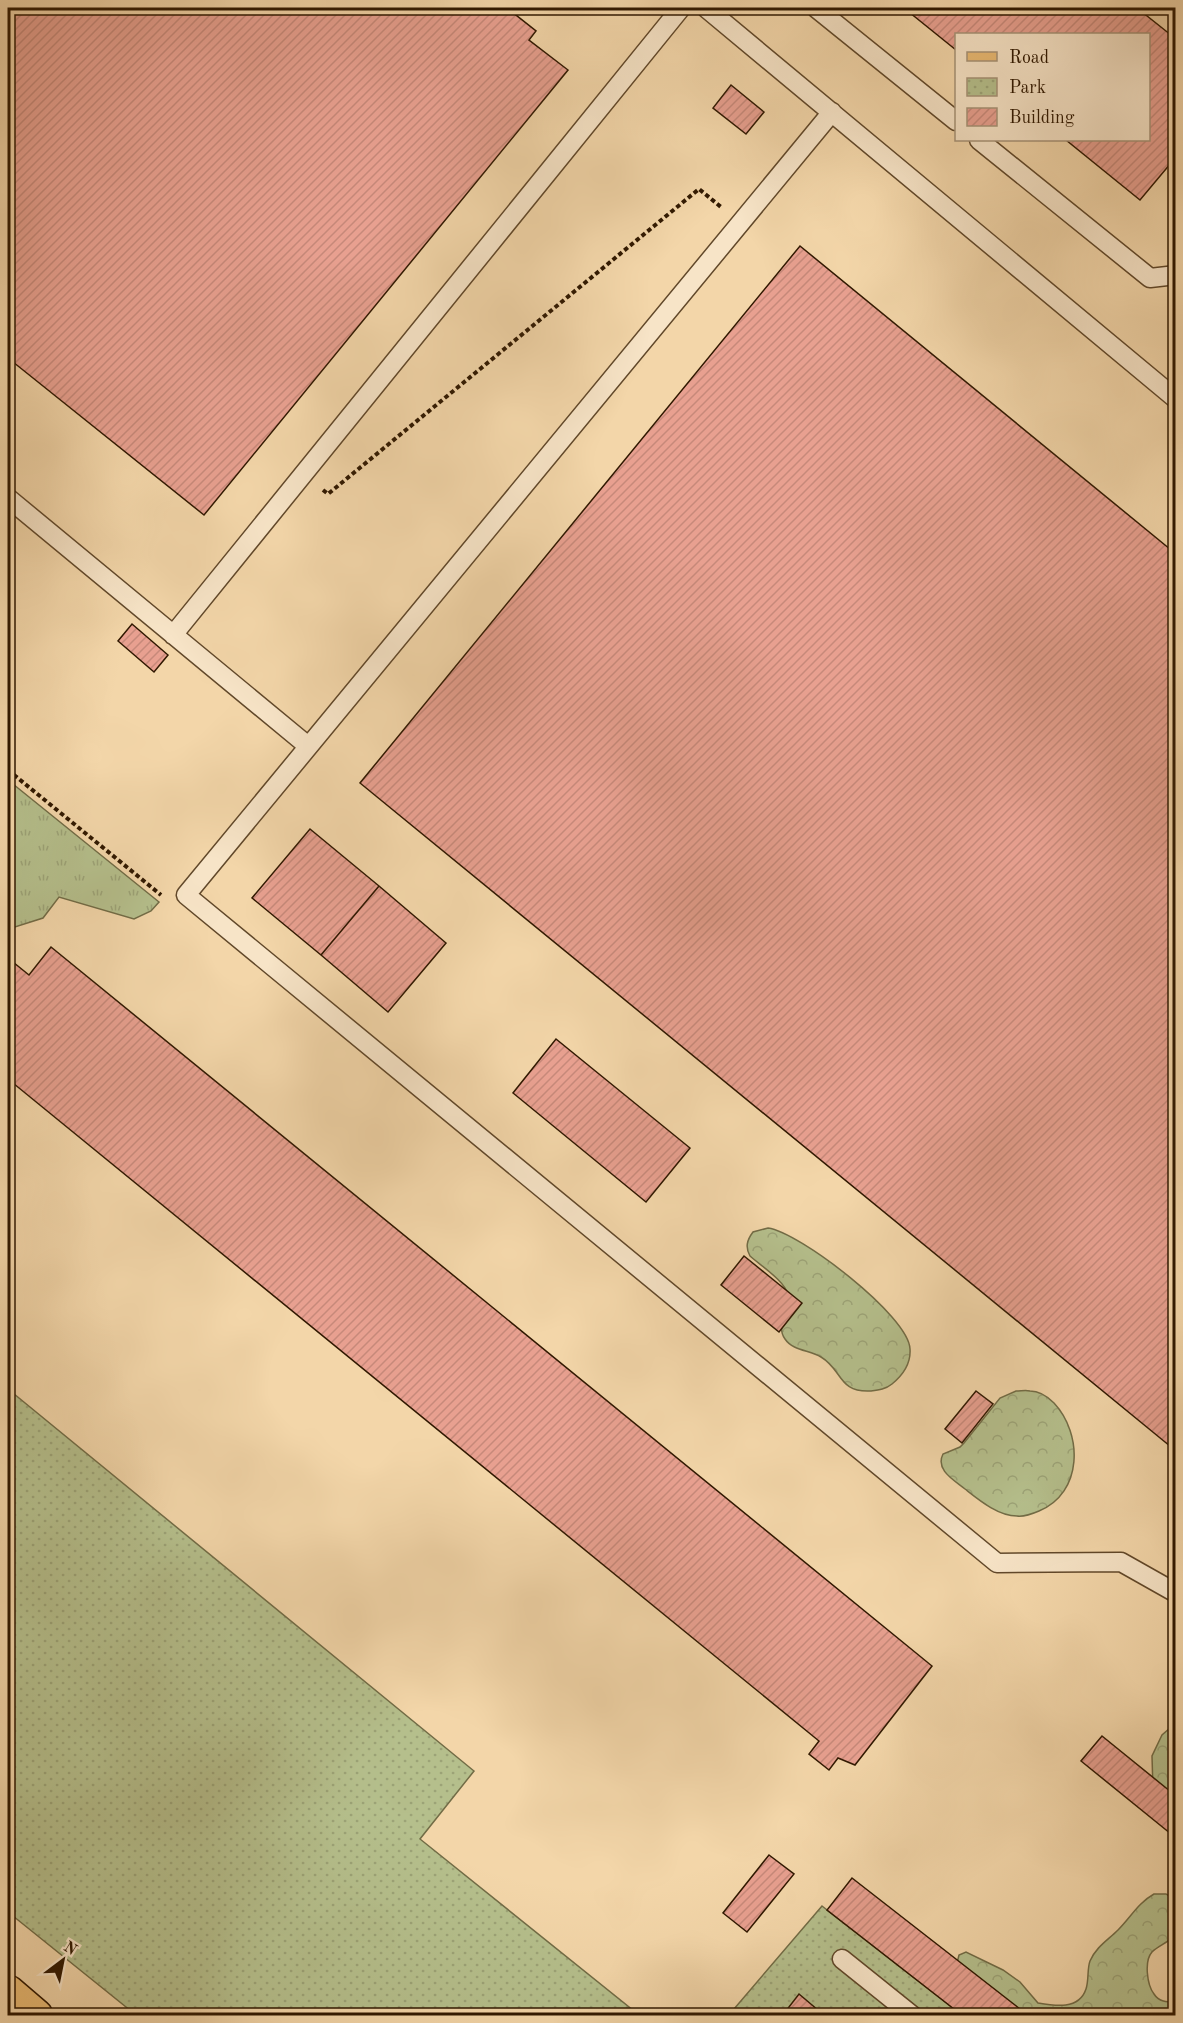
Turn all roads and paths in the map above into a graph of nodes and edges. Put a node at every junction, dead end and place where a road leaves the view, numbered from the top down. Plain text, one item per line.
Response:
1 (681, 8) edge
2 (706, 8) edge
3 (816, 8) edge
4 (832, 112) junction
5 (955, 119) edge
6 (980, 141) edge
7 (740, 223) junction
8 (1176, 275) edge
9 (1176, 399) edge
10 (303, 475) junction
11 (8, 498) edge
12 (173, 635) junction
13 (308, 746) junction
14 (8, 770) edge
15 (186, 895) junction
16 (1176, 1593) edge
17 (842, 1959) dead end
18 (8, 1992) edge
19 (36, 2016) edge
20 (913, 2016) edge

1 - 10 lane
2 - 4 lane
3 - 5 lane
4 - 7 lane
4 - 9 lane
6 - 8 lane
7 - 10 path
7 - 13 lane
10 - 12 lane
11 - 12 lane
12 - 13 lane
13 - 15 lane
14 - 15 path
15 - 16 lane
17 - 20 lane
18 - 19 main road

